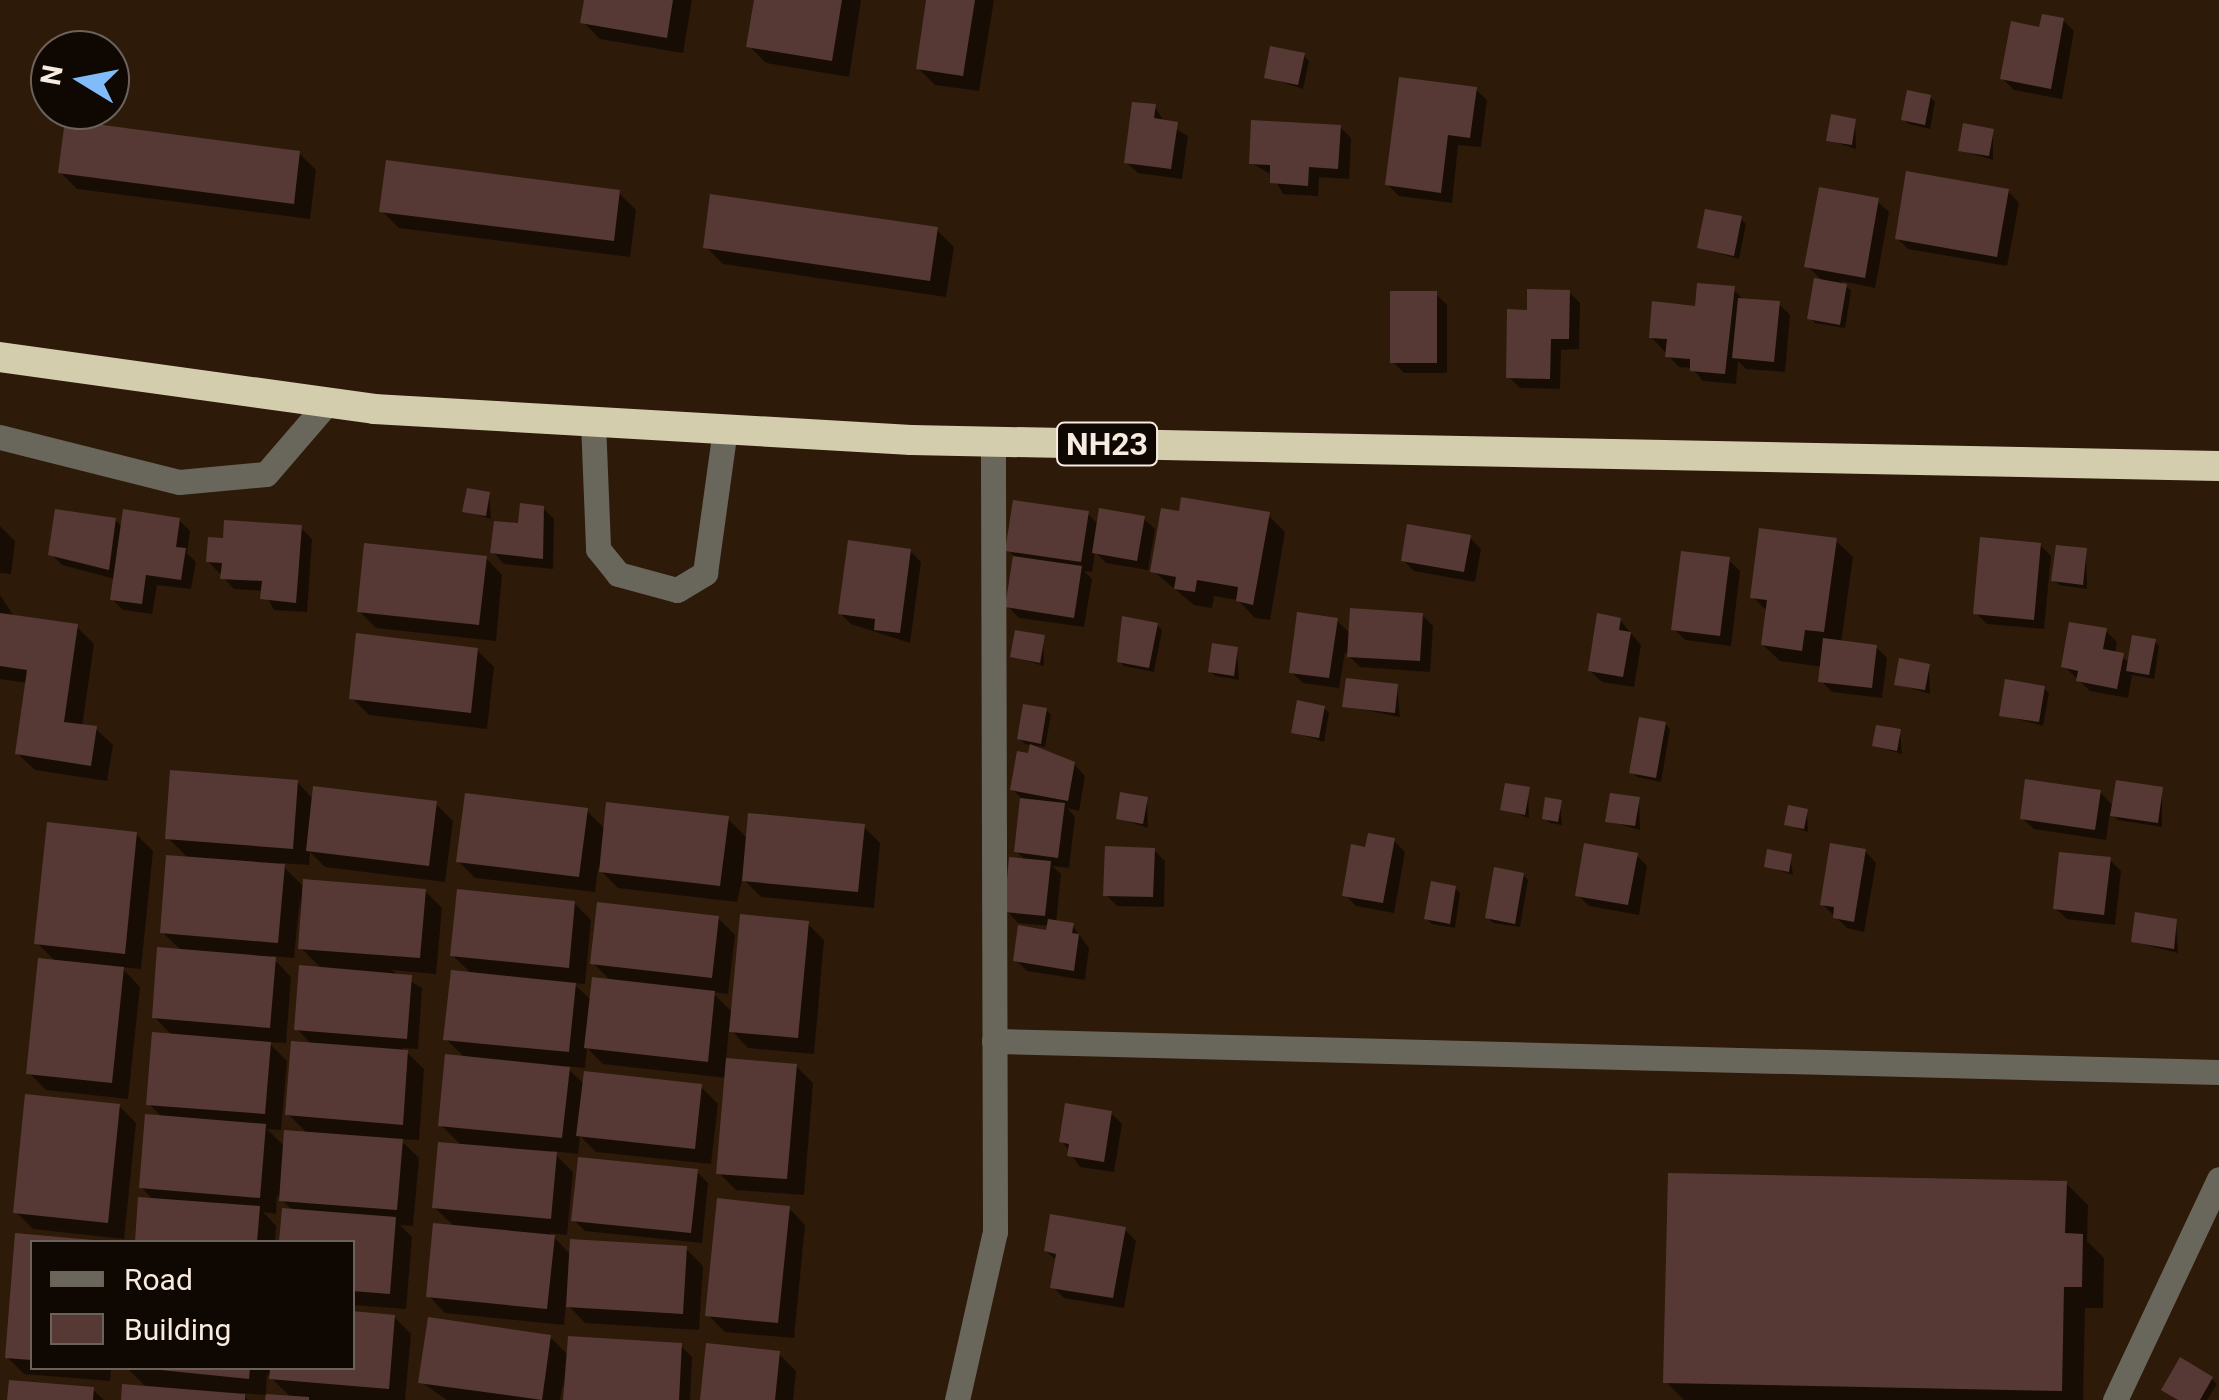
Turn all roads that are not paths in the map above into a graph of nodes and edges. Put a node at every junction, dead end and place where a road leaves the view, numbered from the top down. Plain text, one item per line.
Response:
1 (0, 357) edge
2 (326, 403) junction
3 (593, 422) junction
4 (725, 429) junction
5 (0, 437) edge
6 (993, 442) junction
7 (2219, 466) edge
8 (994, 1041) junction
9 (2219, 1072) edge
10 (2219, 1179) edge
11 (957, 1400) edge
12 (2115, 1400) edge

1 - 2 highway, NH23
2 - 3 highway, NH23
2 - 5 street
3 - 4 highway, NH23
3 - 4 street
4 - 6 highway, NH23
6 - 7 highway, NH23
6 - 8 street
8 - 9 street
8 - 11 street
10 - 12 street

